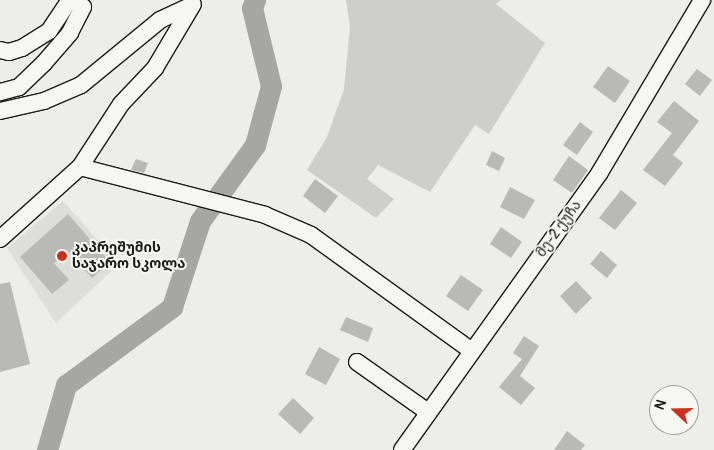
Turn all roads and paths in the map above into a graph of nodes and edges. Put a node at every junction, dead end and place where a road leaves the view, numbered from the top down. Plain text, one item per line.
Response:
1 (702, 0) edge
2 (194, 3) edge
3 (0, 50) edge
4 (0, 92) edge
5 (0, 111) edge
6 (80, 167) junction
7 (0, 239) edge
8 (472, 351) junction
9 (357, 362) dead end
10 (428, 412) junction
11 (402, 450) edge

1 - 8 street, მე-2 ქუჩა
2 - 5 street
2 - 6 street
3 - 4 street
6 - 7 street
6 - 8 street
8 - 10 street, მე-2 ქუჩა
9 - 10 street
10 - 11 street, მე-2 ქუჩა

